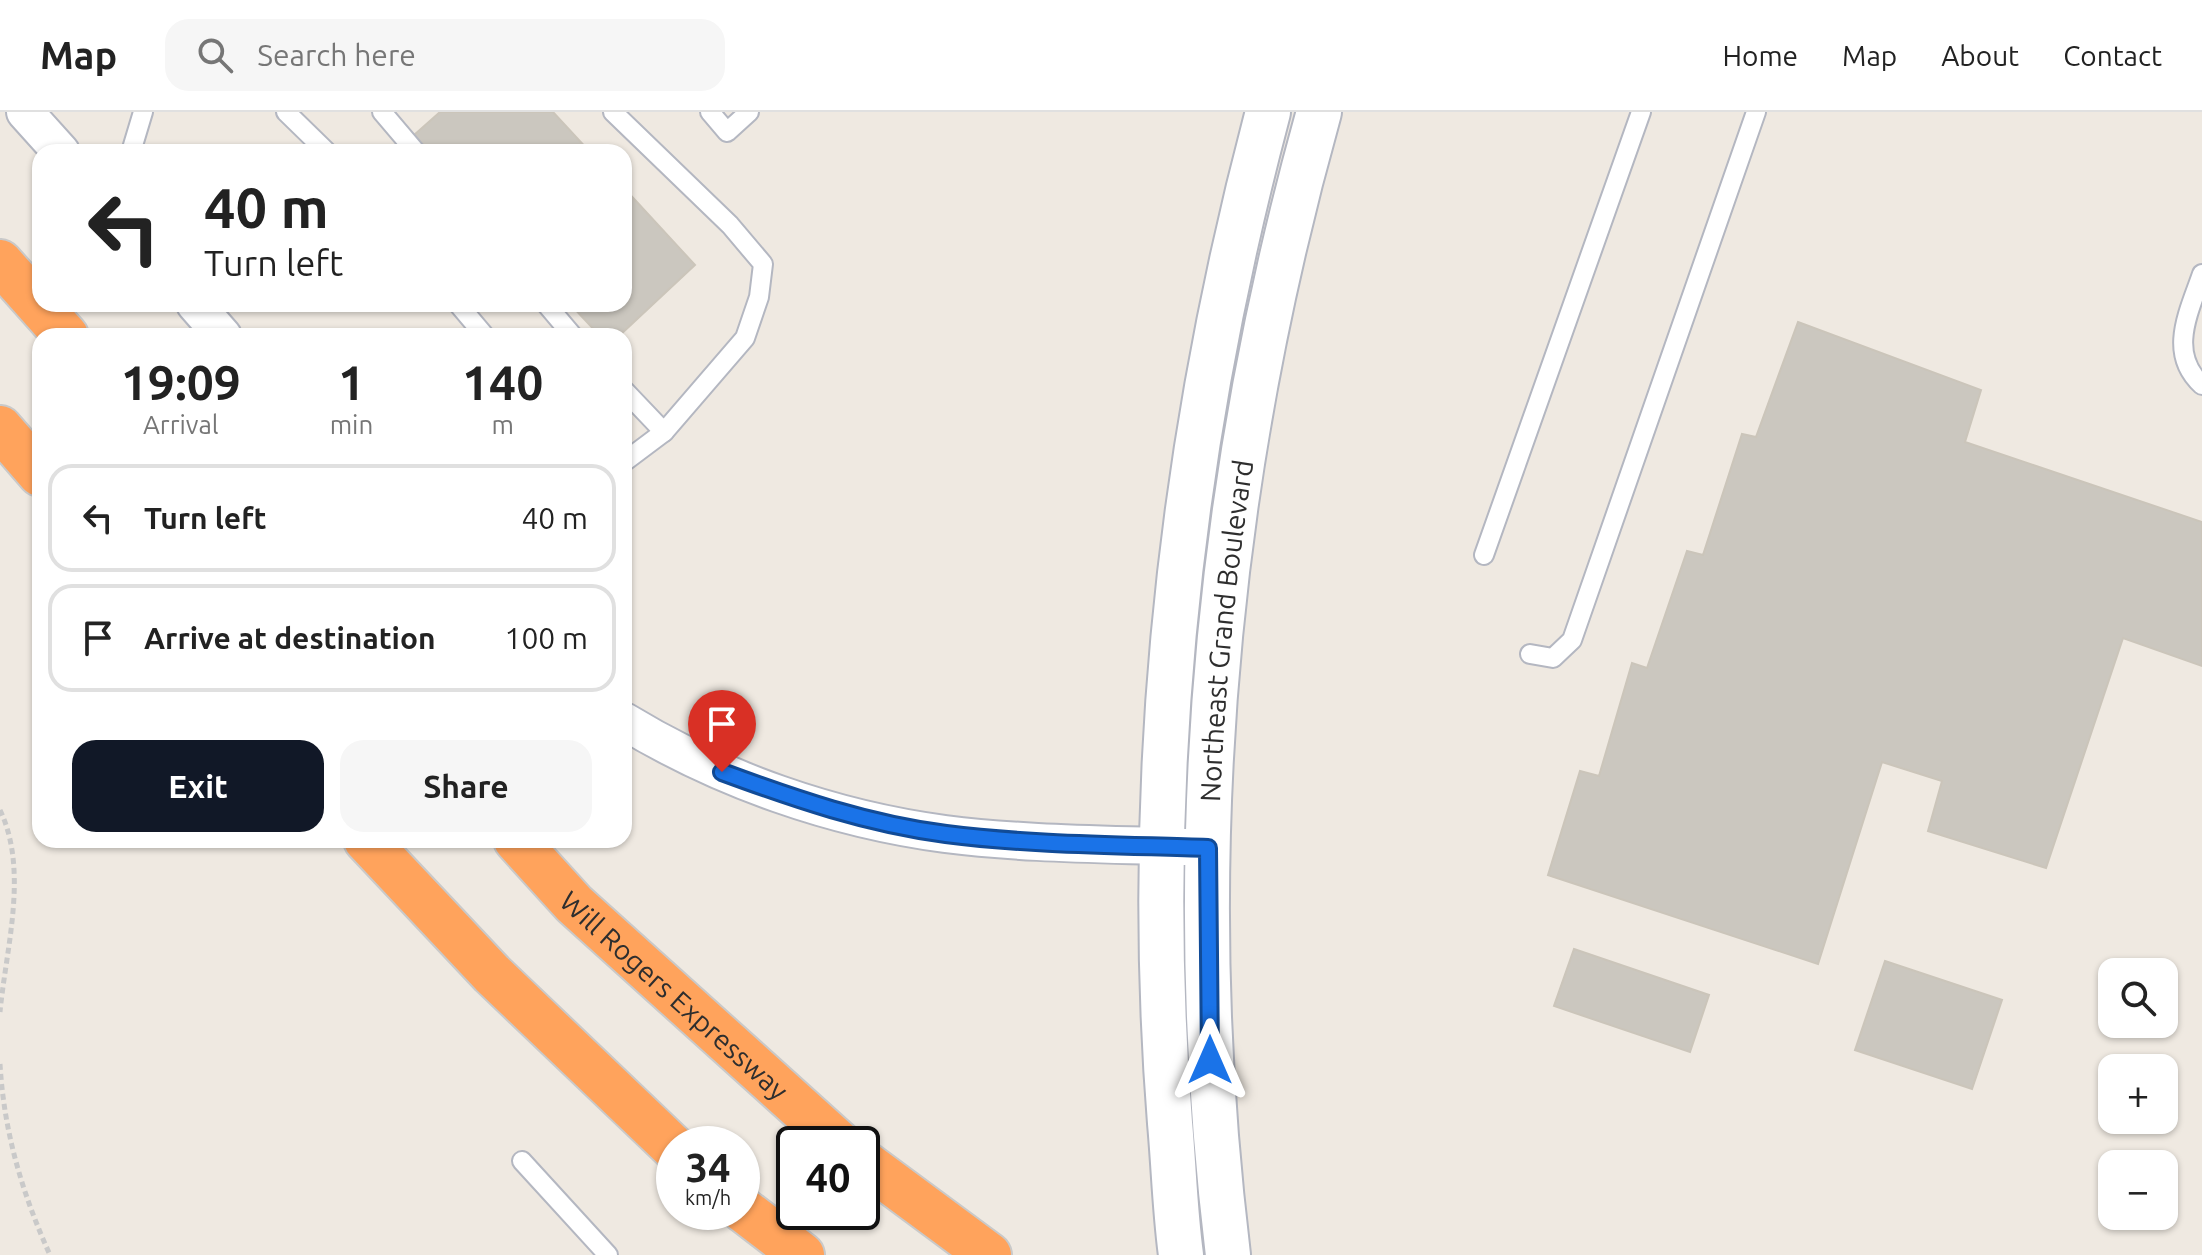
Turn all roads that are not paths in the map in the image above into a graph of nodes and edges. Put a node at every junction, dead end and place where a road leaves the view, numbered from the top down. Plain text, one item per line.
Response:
1 (25, 112) edge
2 (143, 112) edge
3 (286, 112) edge
4 (382, 112) edge
5 (613, 112) edge
6 (710, 112) edge
7 (749, 112) edge
8 (1268, 112) edge
9 (1319, 112) edge
10 (1641, 112) edge
11 (1756, 112) edge
12 (54, 144) edge
13 (133, 144) edge
14 (319, 144) edge
15 (409, 144) edge
16 (0, 262) edge
17 (2202, 274) edge
18 (32, 298) edge
19 (45, 312) edge
20 (202, 312) edge
21 (465, 312) edge
22 (553, 312) edge
23 (59, 328) edge
24 (216, 328) edge
25 (478, 328) edge
26 (566, 328) edge
27 (2202, 385) edge
28 (632, 398) edge
29 (0, 428) edge
30 (664, 432) junction
31 (632, 456) edge
32 (32, 465) edge
33 (1484, 555) dead end
34 (1530, 654) dead end
35 (632, 725) edge
36 (1161, 846) junction
37 (374, 848) edge
38 (523, 848) edge
39 (1208, 848) junction
40 (820, 1126) edge
41 (656, 1131) edge
42 (522, 1161) dead end
43 (880, 1174) edge
44 (760, 1223) edge
45 (608, 1255) edge
46 (802, 1255) edge
47 (989, 1255) edge
48 (1181, 1255) edge
49 (1228, 1255) edge

1 - 12 street
2 - 13 lane
3 - 14 lane
4 - 15 lane
5 - 30 lane
6 - 7 lane
8 - 36 street, Northeast Grand Boulevard
9 - 39 street, Northeast Grand Boulevard
10 - 33 lane
11 - 34 lane
16 - 18 highway
17 - 27 lane
19 - 23 highway
20 - 24 street
21 - 25 lane
22 - 26 lane
28 - 30 lane
29 - 32 highway
30 - 31 lane
35 - 36 street
36 - 39 street
36 - 48 street, Northeast Grand Boulevard
37 - 41 highway
38 - 40 highway, Will Rogers Expressway
39 - 49 street, Northeast Grand Boulevard
42 - 45 lane
43 - 47 highway
44 - 46 highway

